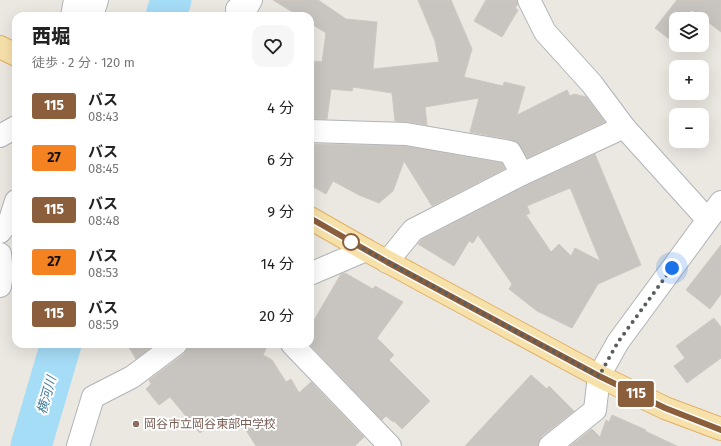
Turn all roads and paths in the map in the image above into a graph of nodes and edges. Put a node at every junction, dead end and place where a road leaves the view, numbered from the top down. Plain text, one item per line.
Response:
1 (75, 0) edge
2 (97, 0) edge
3 (529, 0) edge
4 (73, 12) edge
5 (93, 12) edge
6 (0, 47) edge
7 (12, 54) edge
8 (624, 127) junction
9 (12, 129) edge
10 (314, 131) edge
11 (0, 136) edge
12 (522, 174) junction
13 (721, 202) edge
14 (12, 214) edge
15 (707, 219) junction
16 (314, 220) edge
17 (0, 232) edge
18 (366, 250) junction
19 (0, 254) edge
20 (387, 262) junction
21 (314, 272) edge
22 (0, 286) edge
23 (171, 348) edge
24 (296, 348) edge
25 (599, 376) junction
26 (721, 430) edge
27 (78, 446) edge
28 (390, 446) edge
29 (550, 446) edge

1 - 4 street
2 - 5 street
3 - 8 street
6 - 7 main road
8 - 12 street
8 - 15 street
9 - 11 street
10 - 12 street
12 - 20 street
13 - 15 street
14 - 17 street
15 - 25 street
16 - 18 main road
18 - 20 main road
18 - 21 street
19 - 22 street
20 - 25 main road
23 - 27 street
24 - 28 street
25 - 26 main road
25 - 29 street

